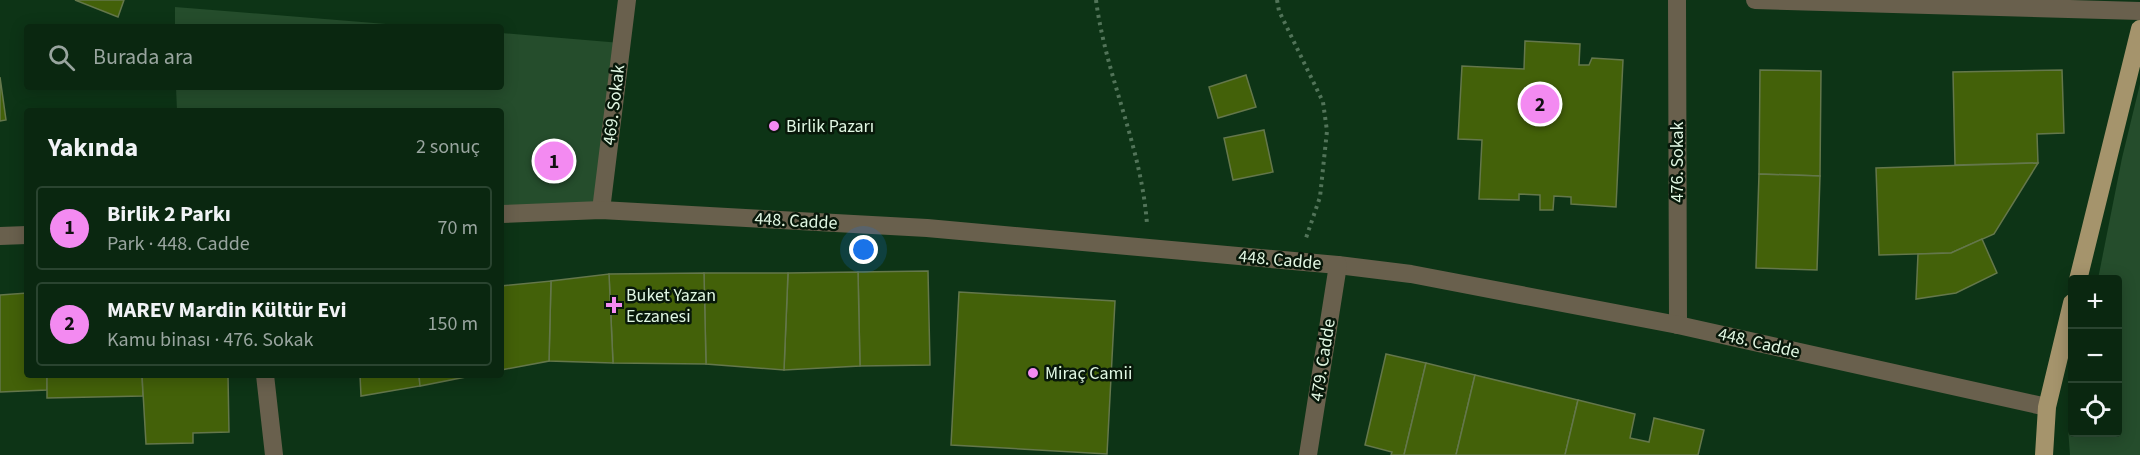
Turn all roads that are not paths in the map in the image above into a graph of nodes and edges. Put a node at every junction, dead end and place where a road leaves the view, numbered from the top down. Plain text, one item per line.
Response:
1 (627, 0) edge
2 (1677, 0) edge
3 (1755, 0) edge
4 (2140, 11) edge
5 (2140, 29) edge
6 (601, 210) junction
7 (504, 214) edge
8 (24, 235) edge
9 (0, 236) edge
10 (1338, 265) junction
11 (2079, 275) edge
12 (2068, 323) edge
13 (1678, 325) junction
14 (265, 378) edge
15 (2047, 407) junction
16 (274, 455) edge
17 (1308, 455) edge
18 (2044, 455) edge

1 - 6 street, 469. Sokak
2 - 13 street, 476. Sokak
3 - 4 street
5 - 11 main road
6 - 7 street, 448. Cadde
6 - 10 street, 448. Cadde
8 - 9 street
10 - 13 street, 448. Cadde
10 - 17 street, 479. Cadde
12 - 15 main road
13 - 15 street, 448. Cadde
14 - 16 street
15 - 18 main road

